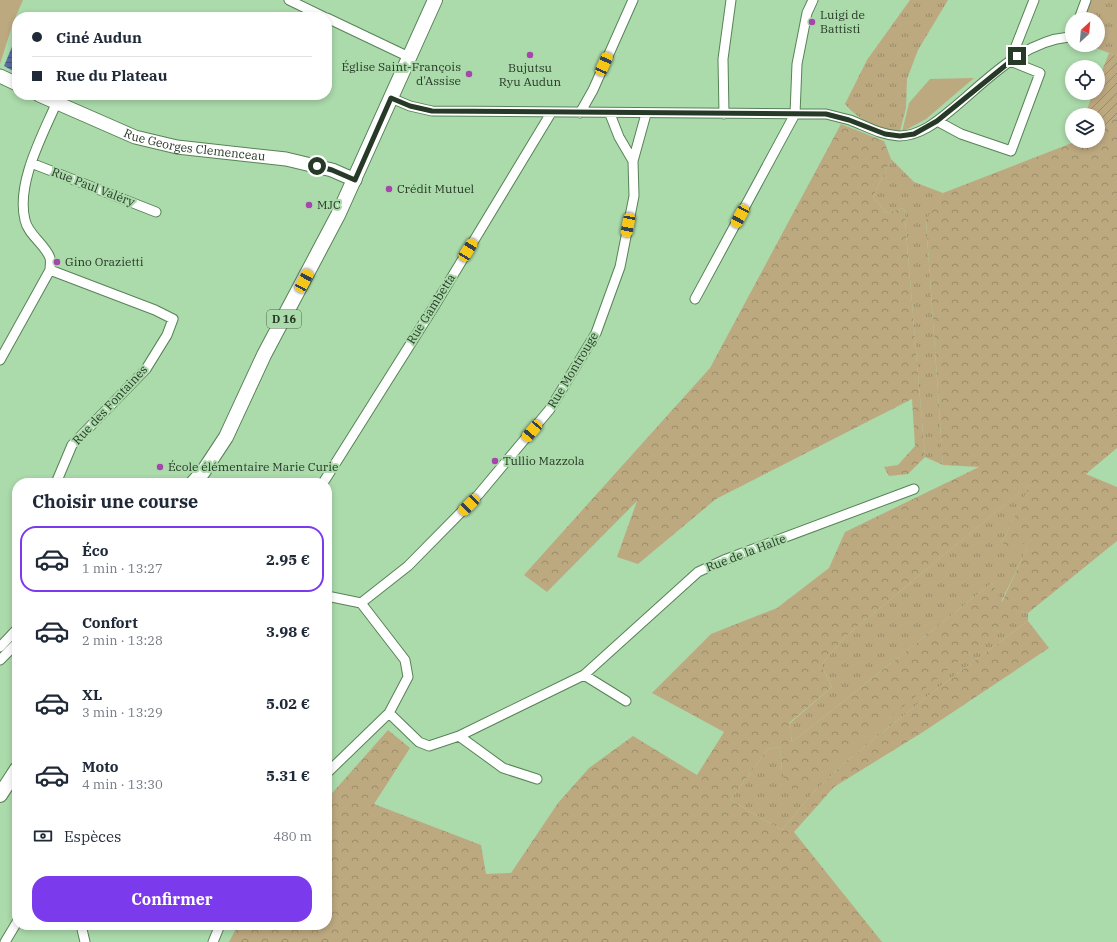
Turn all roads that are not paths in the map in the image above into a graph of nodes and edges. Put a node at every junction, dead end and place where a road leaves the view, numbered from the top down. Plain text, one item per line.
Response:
1 (289, 0) edge
2 (435, 0) edge
3 (633, 0) edge
4 (731, 0) edge
5 (813, 0) edge
6 (1034, 0) edge
7 (1086, 0) edge
8 (314, 12) edge
9 (1082, 12) edge
10 (332, 21) edge
11 (1065, 38) edge
12 (409, 57) junction
13 (1010, 61) junction
14 (0, 76) edge
15 (12, 82) edge
16 (391, 98) junction
17 (48, 100) edge
18 (56, 104) junction
19 (551, 113) junction
20 (580, 113) junction
21 (610, 114) junction
22 (646, 114) junction
23 (724, 114) junction
24 (795, 114) junction
25 (937, 121) junction
26 (633, 161) junction
27 (31, 163) junction
28 (355, 180) junction
29 (156, 212) dead end
30 (50, 270) junction
31 (695, 299) dead end
32 (0, 360) edge
33 (58, 478) edge
34 (198, 478) edge
35 (326, 478) edge
36 (914, 489) dead end
37 (332, 597) edge
38 (361, 603) junction
39 (12, 634) edge
40 (0, 647) edge
41 (12, 648) edge
42 (0, 660) edge
43 (584, 675) junction
44 (626, 701) dead end
45 (389, 713) junction
46 (459, 736) junction
47 (332, 768) edge
48 (12, 777) edge
49 (537, 779) dead end
50 (0, 795) edge
51 (12, 930) edge
52 (82, 930) edge
53 (218, 930) edge
54 (5, 942) edge
55 (85, 942) edge
56 (213, 942) edge

1 - 8 street
2 - 12 main road, D 16
3 - 20 street
4 - 23 street
5 - 24 street
6 - 13 street
7 - 9 street
10 - 12 street
11 - 13 street
12 - 16 main road, D 16
13 - 25 street
13 - 25 street
14 - 15 main road
16 - 19 street
16 - 28 main road, D 16
17 - 18 main road, Rue Georges Clemenceau
18 - 27 street
18 - 28 main road, Rue Georges Clemenceau
19 - 20 street
19 - 35 street, Rue Gambetta
20 - 21 street
21 - 22 street
21 - 26 street, Rue Montrouge
22 - 23 street
22 - 26 street, Rue Montrouge
23 - 24 street
24 - 25 street
24 - 31 street
26 - 38 street, Rue Montrouge
27 - 29 street, Rue Paul Valéry
27 - 30 street
28 - 34 main road, D 16
30 - 32 street
30 - 33 street, Rue des Fontaines
36 - 43 street, Rue de la Halte
37 - 38 street
38 - 45 street
39 - 40 street
41 - 42 street
43 - 44 street
43 - 46 street, Rue de la Halte
45 - 46 street, Rue de la Halte
45 - 47 street
46 - 49 street
48 - 50 main road
51 - 54 street
52 - 55 street
53 - 56 street

